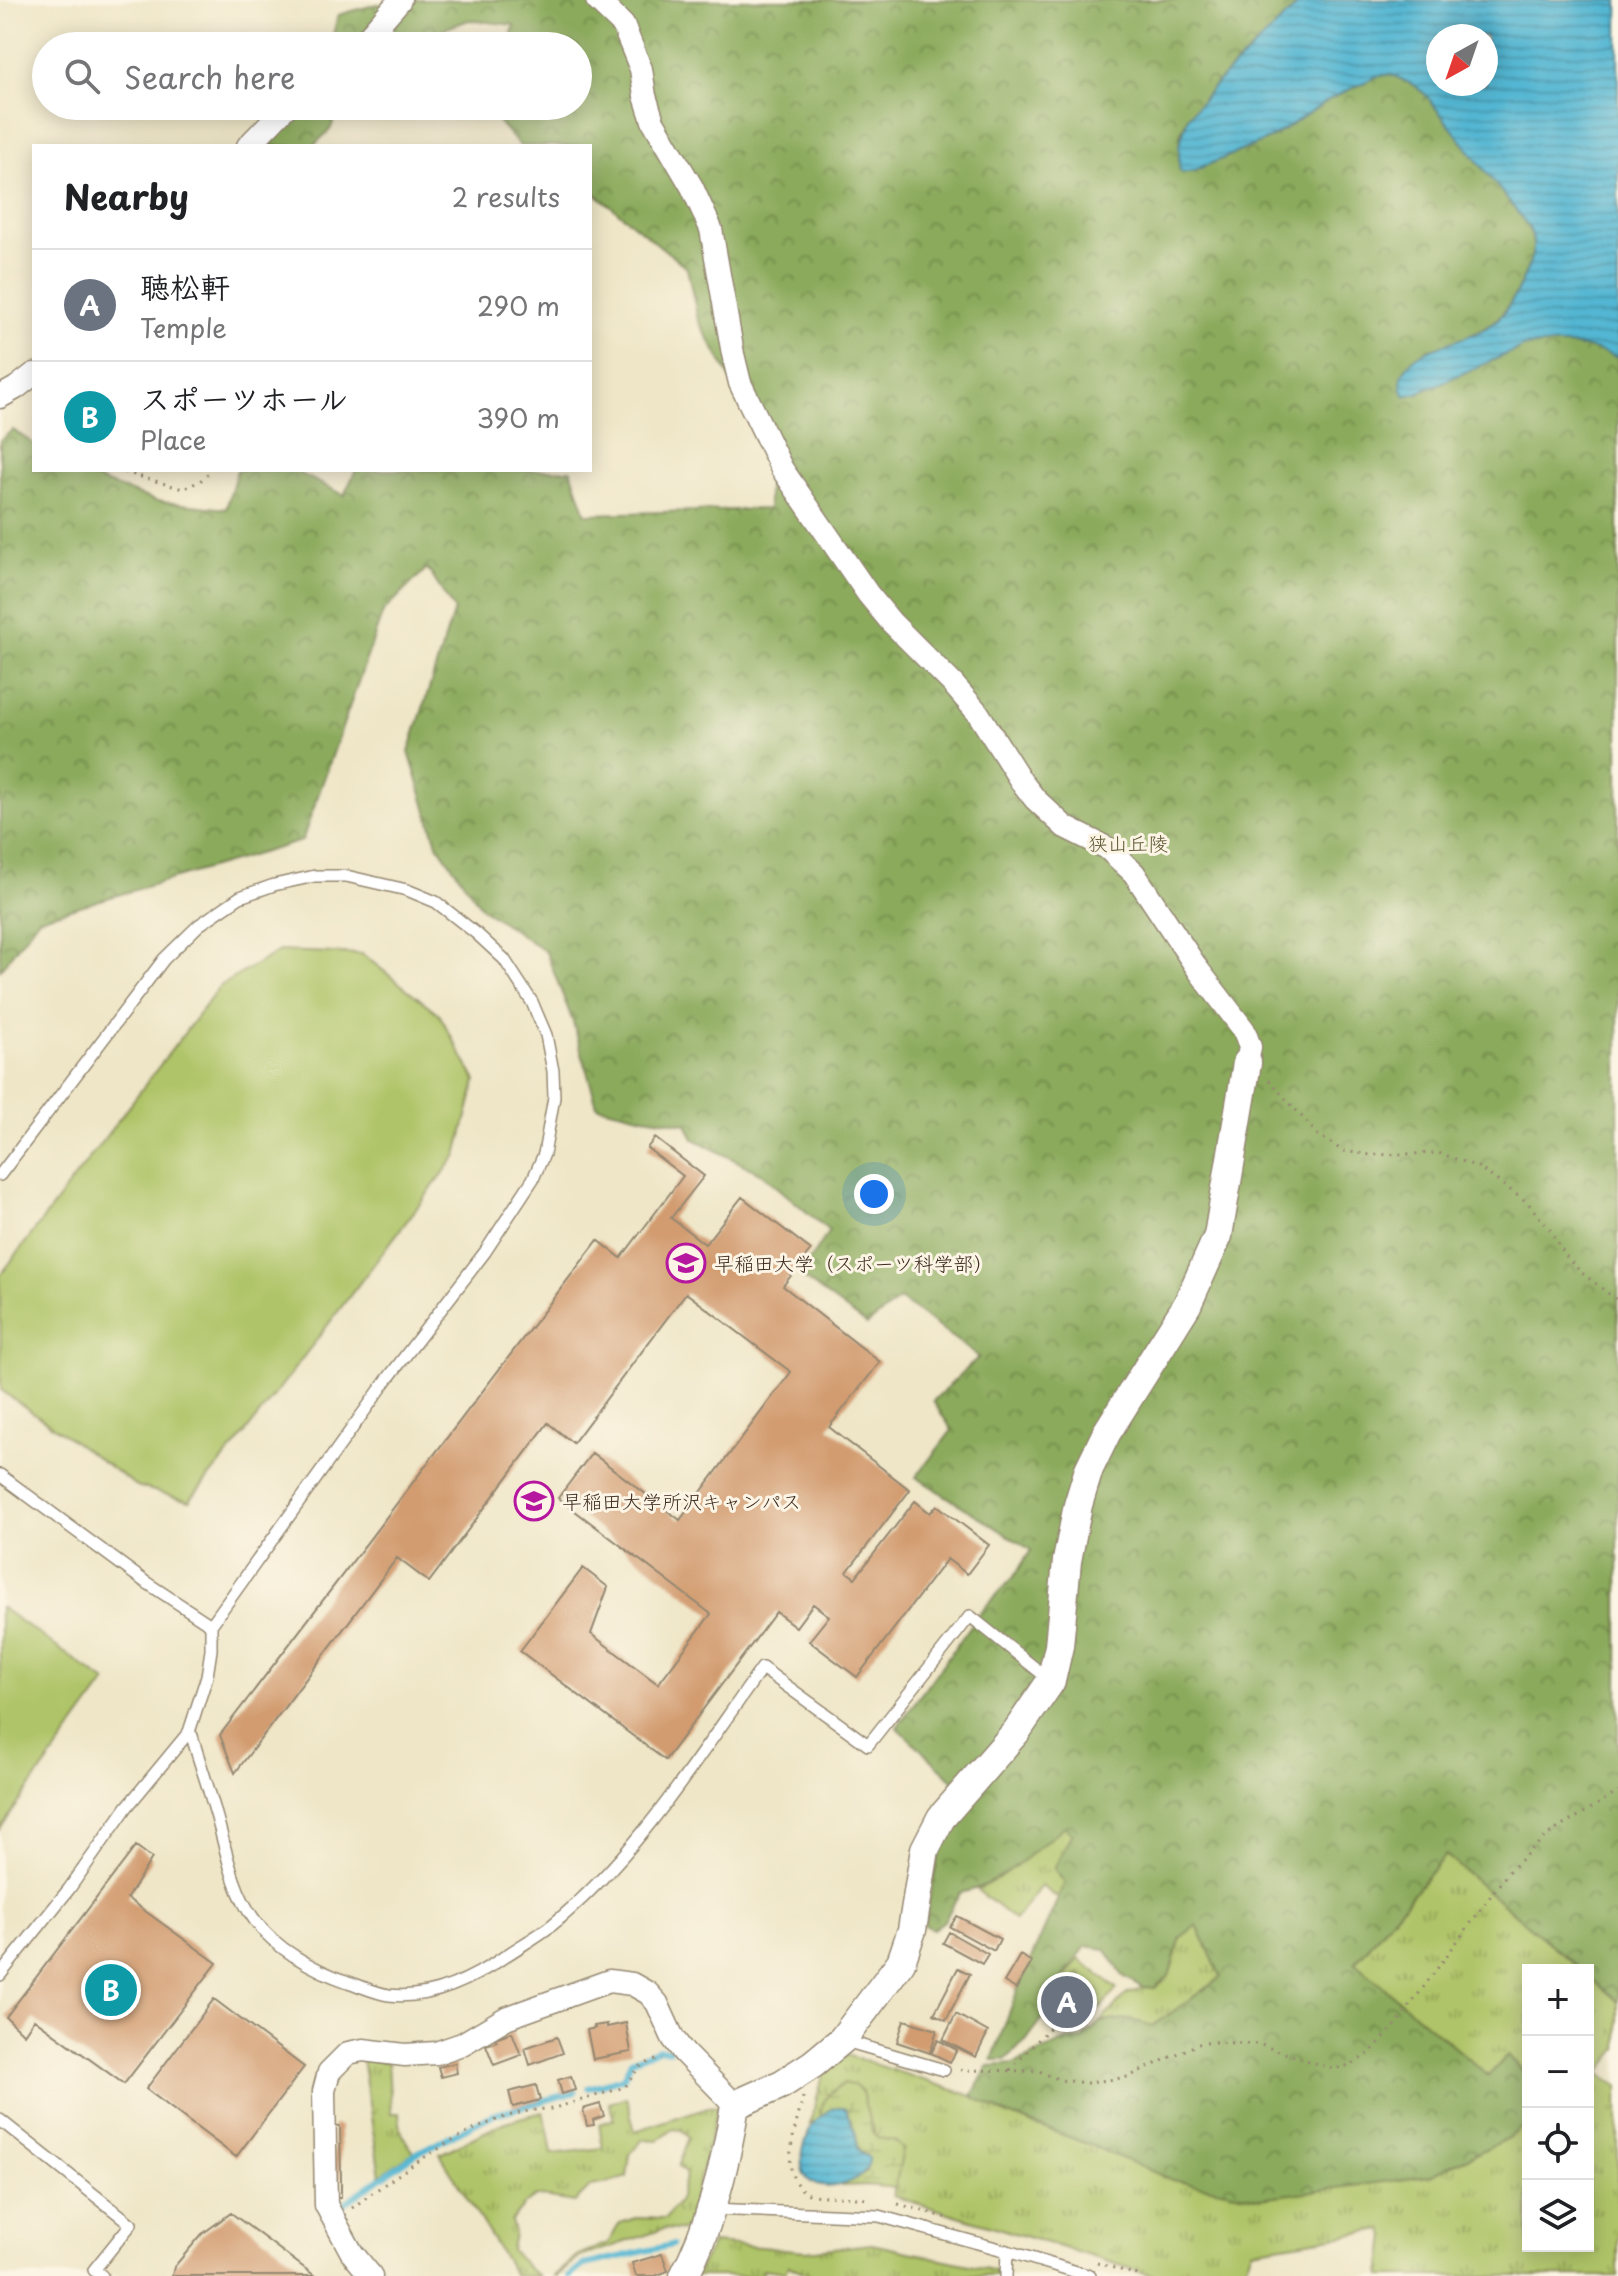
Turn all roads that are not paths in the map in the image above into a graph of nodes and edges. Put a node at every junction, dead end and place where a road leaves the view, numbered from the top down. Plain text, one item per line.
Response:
1 (400, 0) edge
2 (597, 0) edge
3 (372, 32) edge
4 (273, 120) edge
5 (250, 144) edge
6 (32, 376) edge
7 (0, 397) edge
8 (1247, 1063) joint
9 (0, 1175) edge
10 (0, 1475) edge
11 (211, 1625) junction
12 (1051, 1681) junction
13 (189, 1732) junction
14 (0, 1975) edge
15 (842, 2040) junction
16 (944, 2070) road end
17 (735, 2105) junction
18 (0, 2120) edge
19 (710, 2209) junction
20 (1007, 2251) junction
21 (102, 2276) edge
22 (371, 2276) edge
23 (684, 2276) edge
24 (1006, 2276) edge
25 (1090, 2276) edge

1 - 3 street
2 - 8 street
4 - 5 street
6 - 7 street
8 - 12 street
9 - 11 lane
10 - 11 lane
11 - 13 lane
12 - 13 lane
12 - 15 street
13 - 14 lane
15 - 16 lane
15 - 17 street
17 - 19 street
17 - 22 street
18 - 21 lane
19 - 20 lane
19 - 23 street
20 - 24 lane
20 - 25 lane

